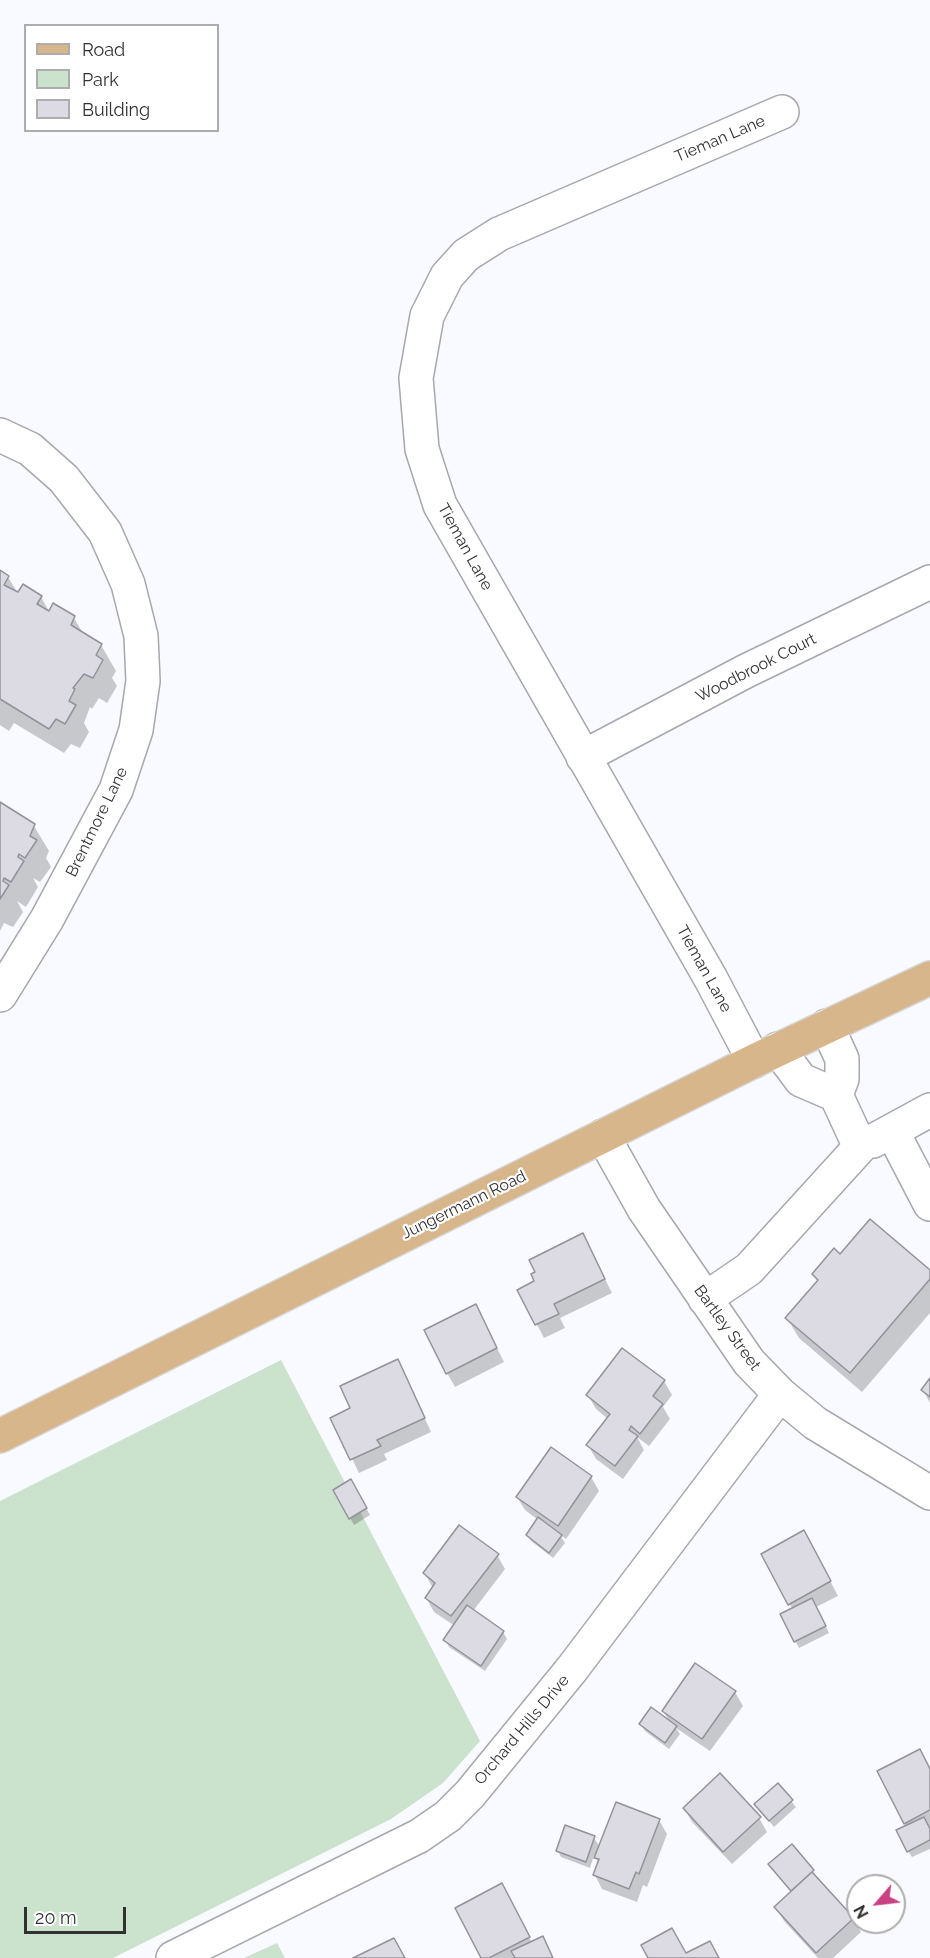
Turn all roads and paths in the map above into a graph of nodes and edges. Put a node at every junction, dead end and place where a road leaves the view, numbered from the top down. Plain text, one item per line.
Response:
1 (782, 112) dead end
2 (0, 435) edge
3 (930, 582) edge
4 (583, 757) junction
5 (930, 978) edge
6 (0, 995) edge
7 (827, 1026) junction
8 (766, 1055) junction
9 (836, 1095) junction
10 (930, 1110) edge
11 (892, 1131) junction
12 (603, 1136) junction
13 (860, 1147) junction
14 (930, 1204) edge
15 (705, 1299) junction
16 (780, 1394) junction
17 (0, 1436) edge
18 (930, 1493) edge
19 (173, 1958) edge

1 - 4 street, Tieman Lane
2 - 6 street, Brentmore Lane
3 - 4 street, Woodbrook Court
4 - 8 street, Tieman Lane
5 - 7 main road, Jungermann Road
7 - 8 main road, Jungermann Road
7 - 9 street
8 - 9 street, Tieman Lane
8 - 12 main road, Jungermann Road
9 - 13 street
10 - 11 street
11 - 13 street
11 - 14 street
12 - 15 street, Bartley Street
12 - 17 main road, Jungermann Road
13 - 15 street
15 - 16 street, Bartley Street
16 - 18 street, Bartley Street
16 - 19 street, Orchard Hills Drive

